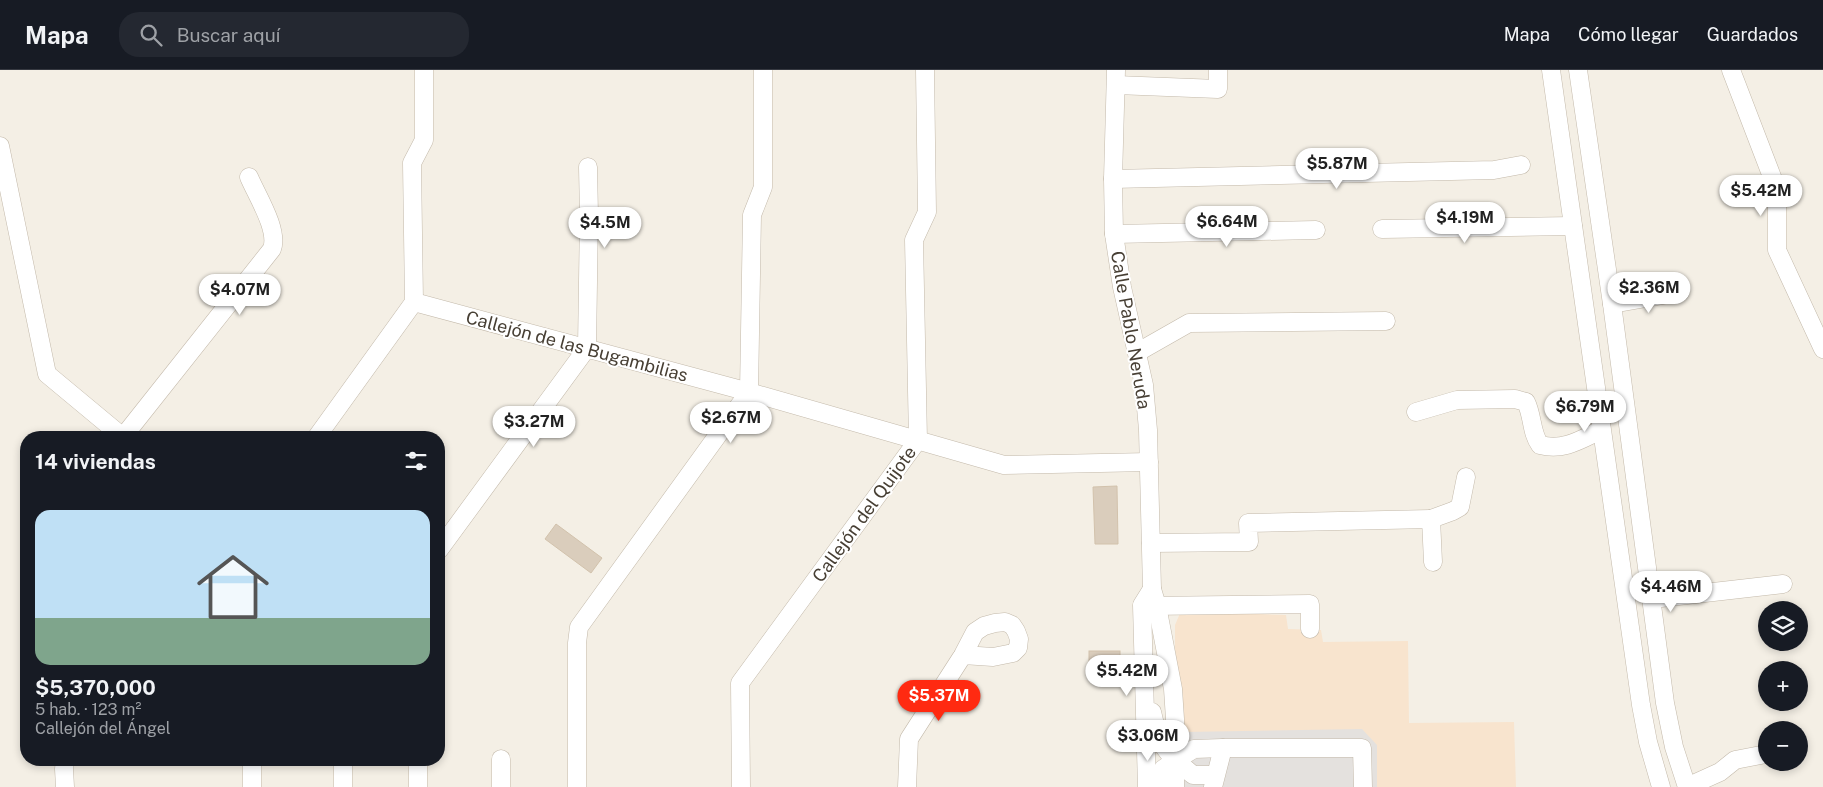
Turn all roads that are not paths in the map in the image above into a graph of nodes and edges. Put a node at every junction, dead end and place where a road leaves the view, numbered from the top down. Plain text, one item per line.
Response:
1 (424, 70) edge
2 (763, 70) edge
3 (925, 70) edge
4 (1218, 70) edge
5 (1551, 70) edge
6 (1578, 70) edge
7 (1731, 70) edge
8 (1116, 78) edge
9 (0, 146) edge
10 (1521, 165) dead end
11 (588, 167) dead end
12 (249, 177) dead end
13 (1113, 178) junction
14 (1573, 226) junction
15 (1382, 229) dead end
16 (1316, 230) dead end
17 (1114, 234) junction
18 (1680, 292) dead end
19 (414, 302) junction
20 (1612, 304) junction
21 (1386, 322) dead end
22 (587, 348) junction
23 (1823, 349) edge
24 (1138, 352) junction
25 (749, 392) junction
26 (1416, 412) dead end
27 (1601, 430) junction
28 (117, 431) edge
29 (129, 431) edge
30 (321, 431) edge
31 (918, 440) junction
32 (1148, 462) junction
33 (1466, 477) dead end
34 (1431, 519) junction
35 (445, 542) edge
36 (1151, 543) junction
37 (1433, 562) dead end
38 (1783, 584) dead end
39 (1652, 600) junction
40 (1150, 606) junction
41 (1310, 629) dead end
42 (963, 655) dead end
43 (1143, 691) junction
44 (1665, 703) junction
45 (1641, 705) junction
46 (1222, 748) junction
47 (1758, 756) edge
48 (501, 758) dead end
49 (1176, 760) junction
50 (64, 766) edge
51 (252, 766) edge
52 (343, 766) edge
53 (418, 766) edge
54 (1214, 781) edge
55 (65, 787) edge
56 (252, 787) edge
57 (343, 787) edge
58 (418, 787) edge
59 (500, 787) edge
60 (578, 787) edge
61 (741, 787) edge
62 (906, 787) edge
63 (1147, 787) edge
64 (1157, 787) edge
65 (1175, 787) edge
66 (1363, 787) edge
67 (1661, 787) edge
68 (1687, 787) edge

1 - 19 street
2 - 25 street
3 - 31 street, Callejón del Quijote
4 - 8 street
5 - 14 street
6 - 20 street
7 - 23 street
8 - 13 street, Calle Pablo Neruda
9 - 28 street
10 - 13 street
11 - 22 street
12 - 29 street
13 - 17 street, Calle Pablo Neruda
14 - 15 street
14 - 27 street
16 - 17 street
17 - 24 street, Calle Pablo Neruda
18 - 20 street
19 - 22 street, Callejón de las Bugambilias
19 - 30 street
20 - 39 street
21 - 24 street
22 - 25 street, Callejón de las Bugambilias
22 - 35 street
24 - 32 street, Calle Pablo Neruda
25 - 31 street, Callejón de las Bugambilias
25 - 60 street
26 - 27 street
27 - 45 street
31 - 32 street, Callejón de las Bugambilias
31 - 61 street, Callejón del Quijote
32 - 36 street, Calle Pablo Neruda
33 - 34 street
34 - 36 street
34 - 37 street
36 - 40 street, Calle Pablo Neruda
38 - 39 street
39 - 44 street
40 - 41 street
40 - 43 street, Calle Pablo Neruda
40 - 49 street, Calle Pablo Neruda
42 - 62 street
43 - 49 street
43 - 63 street, Calle Pablo Neruda
44 - 45 street
44 - 68 street
45 - 67 street
46 - 49 street
46 - 54 street
46 - 66 street
47 - 68 street
48 - 59 street
49 - 54 street
49 - 64 street
49 - 65 street, Calle Pablo Neruda
50 - 55 street
51 - 56 street
52 - 57 street
53 - 58 street

